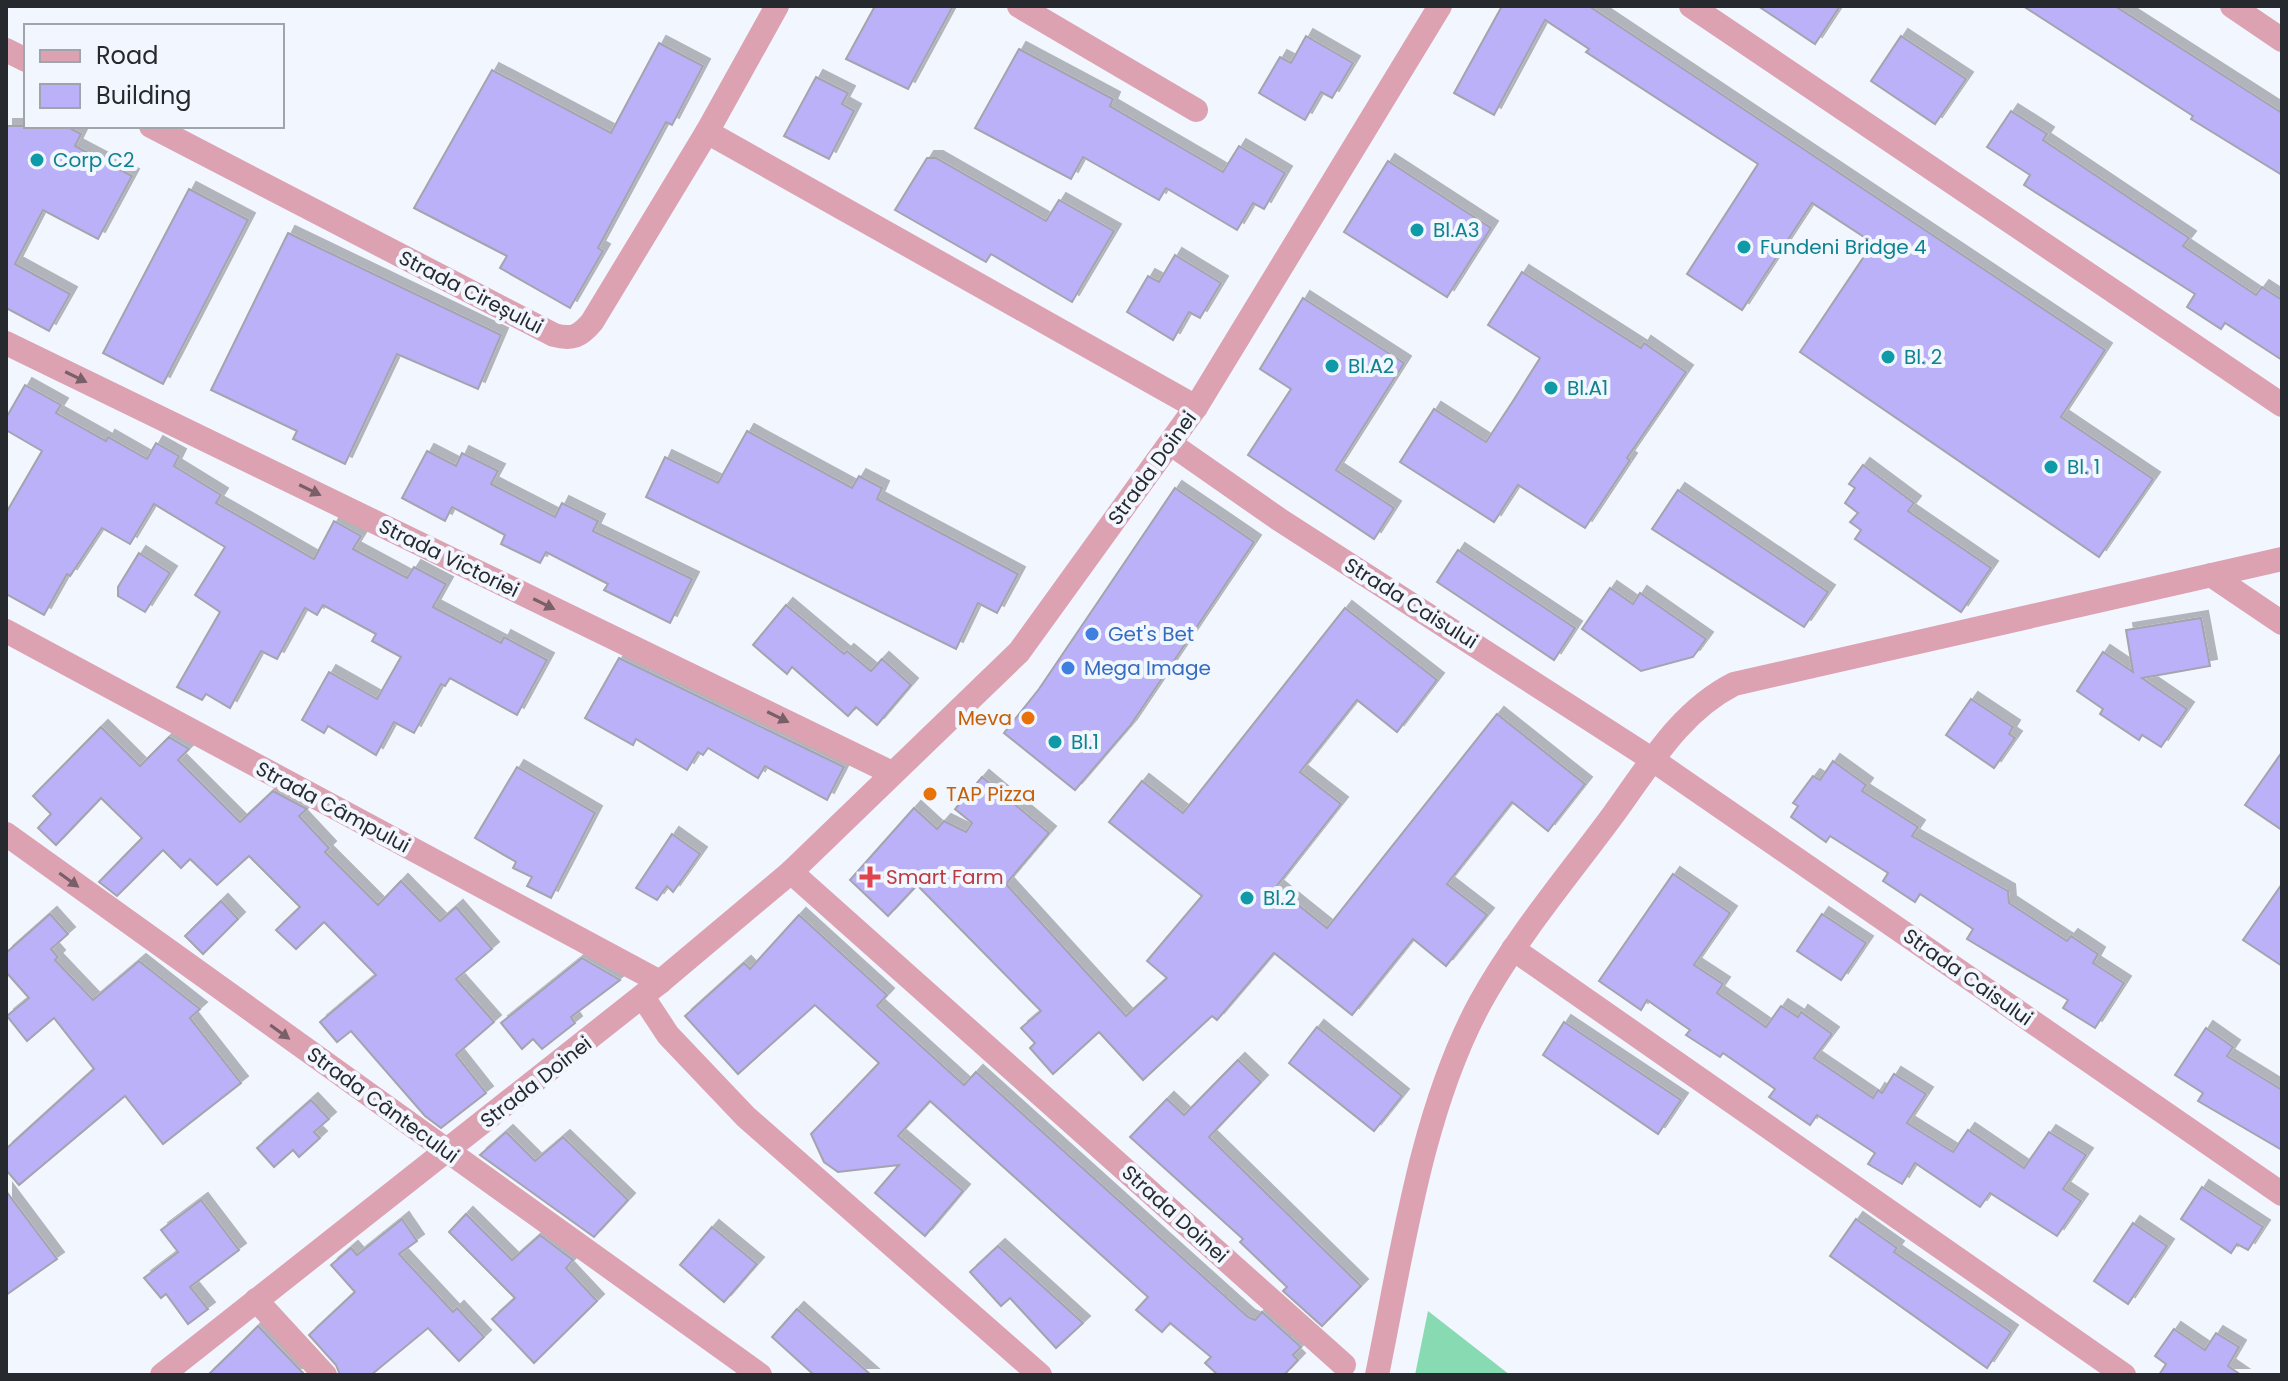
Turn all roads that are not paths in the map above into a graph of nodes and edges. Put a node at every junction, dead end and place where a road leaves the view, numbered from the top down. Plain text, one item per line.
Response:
1 (777, 6) edge
2 (1019, 6) edge
3 (1440, 6) edge
4 (1691, 6) edge
5 (2232, 6) edge
6 (2282, 40) edge
7 (6, 50) edge
8 (24, 59) edge
9 (1196, 110) dead end
10 (155, 128) edge
11 (707, 132) junction
12 (6, 343) edge
13 (2282, 405) edge
14 (1196, 407) junction
15 (1171, 444) junction
16 (2282, 559) edge
17 (2211, 575) junction
18 (2282, 623) edge
19 (6, 631) edge
20 (1653, 760) junction
21 (892, 773) junction
22 (6, 834) edge
23 (791, 872) junction
24 (1513, 949) junction
25 (652, 990) junction
26 (447, 1152) junction
27 (2282, 1194) edge
28 (256, 1300) junction
29 (1344, 1365) dead end
30 (162, 1375) edge
31 (325, 1375) edge
32 (760, 1375) edge
33 (1040, 1375) edge
34 (1377, 1375) edge
35 (2124, 1375) edge

1 - 11 street, Strada Cireșului
2 - 9 street
3 - 14 street, Strada Doinei
4 - 13 street
5 - 6 street
7 - 8 street
10 - 11 street, Strada Cireșului
11 - 14 street
12 -> 21 street, Strada Victoriei
14 - 15 street, Strada Doinei
15 - 20 street, Strada Caisului
15 - 21 street, Strada Doinei
16 - 17 street
17 - 18 street
17 - 20 street
19 - 25 street, Strada Câmpului
20 - 24 street
20 - 27 street, Strada Caisului
21 - 23 street, Strada Doinei
22 -> 26 street, Strada Cântecului
23 - 25 street, Strada Doinei
23 - 29 street, Strada Doinei
24 - 34 street
24 - 35 street
25 - 26 street, Strada Doinei
25 - 33 street
26 - 28 street, Strada Doinei
26 - 32 street, Strada Cântecului
28 - 30 street, Strada Doinei
28 - 31 street

